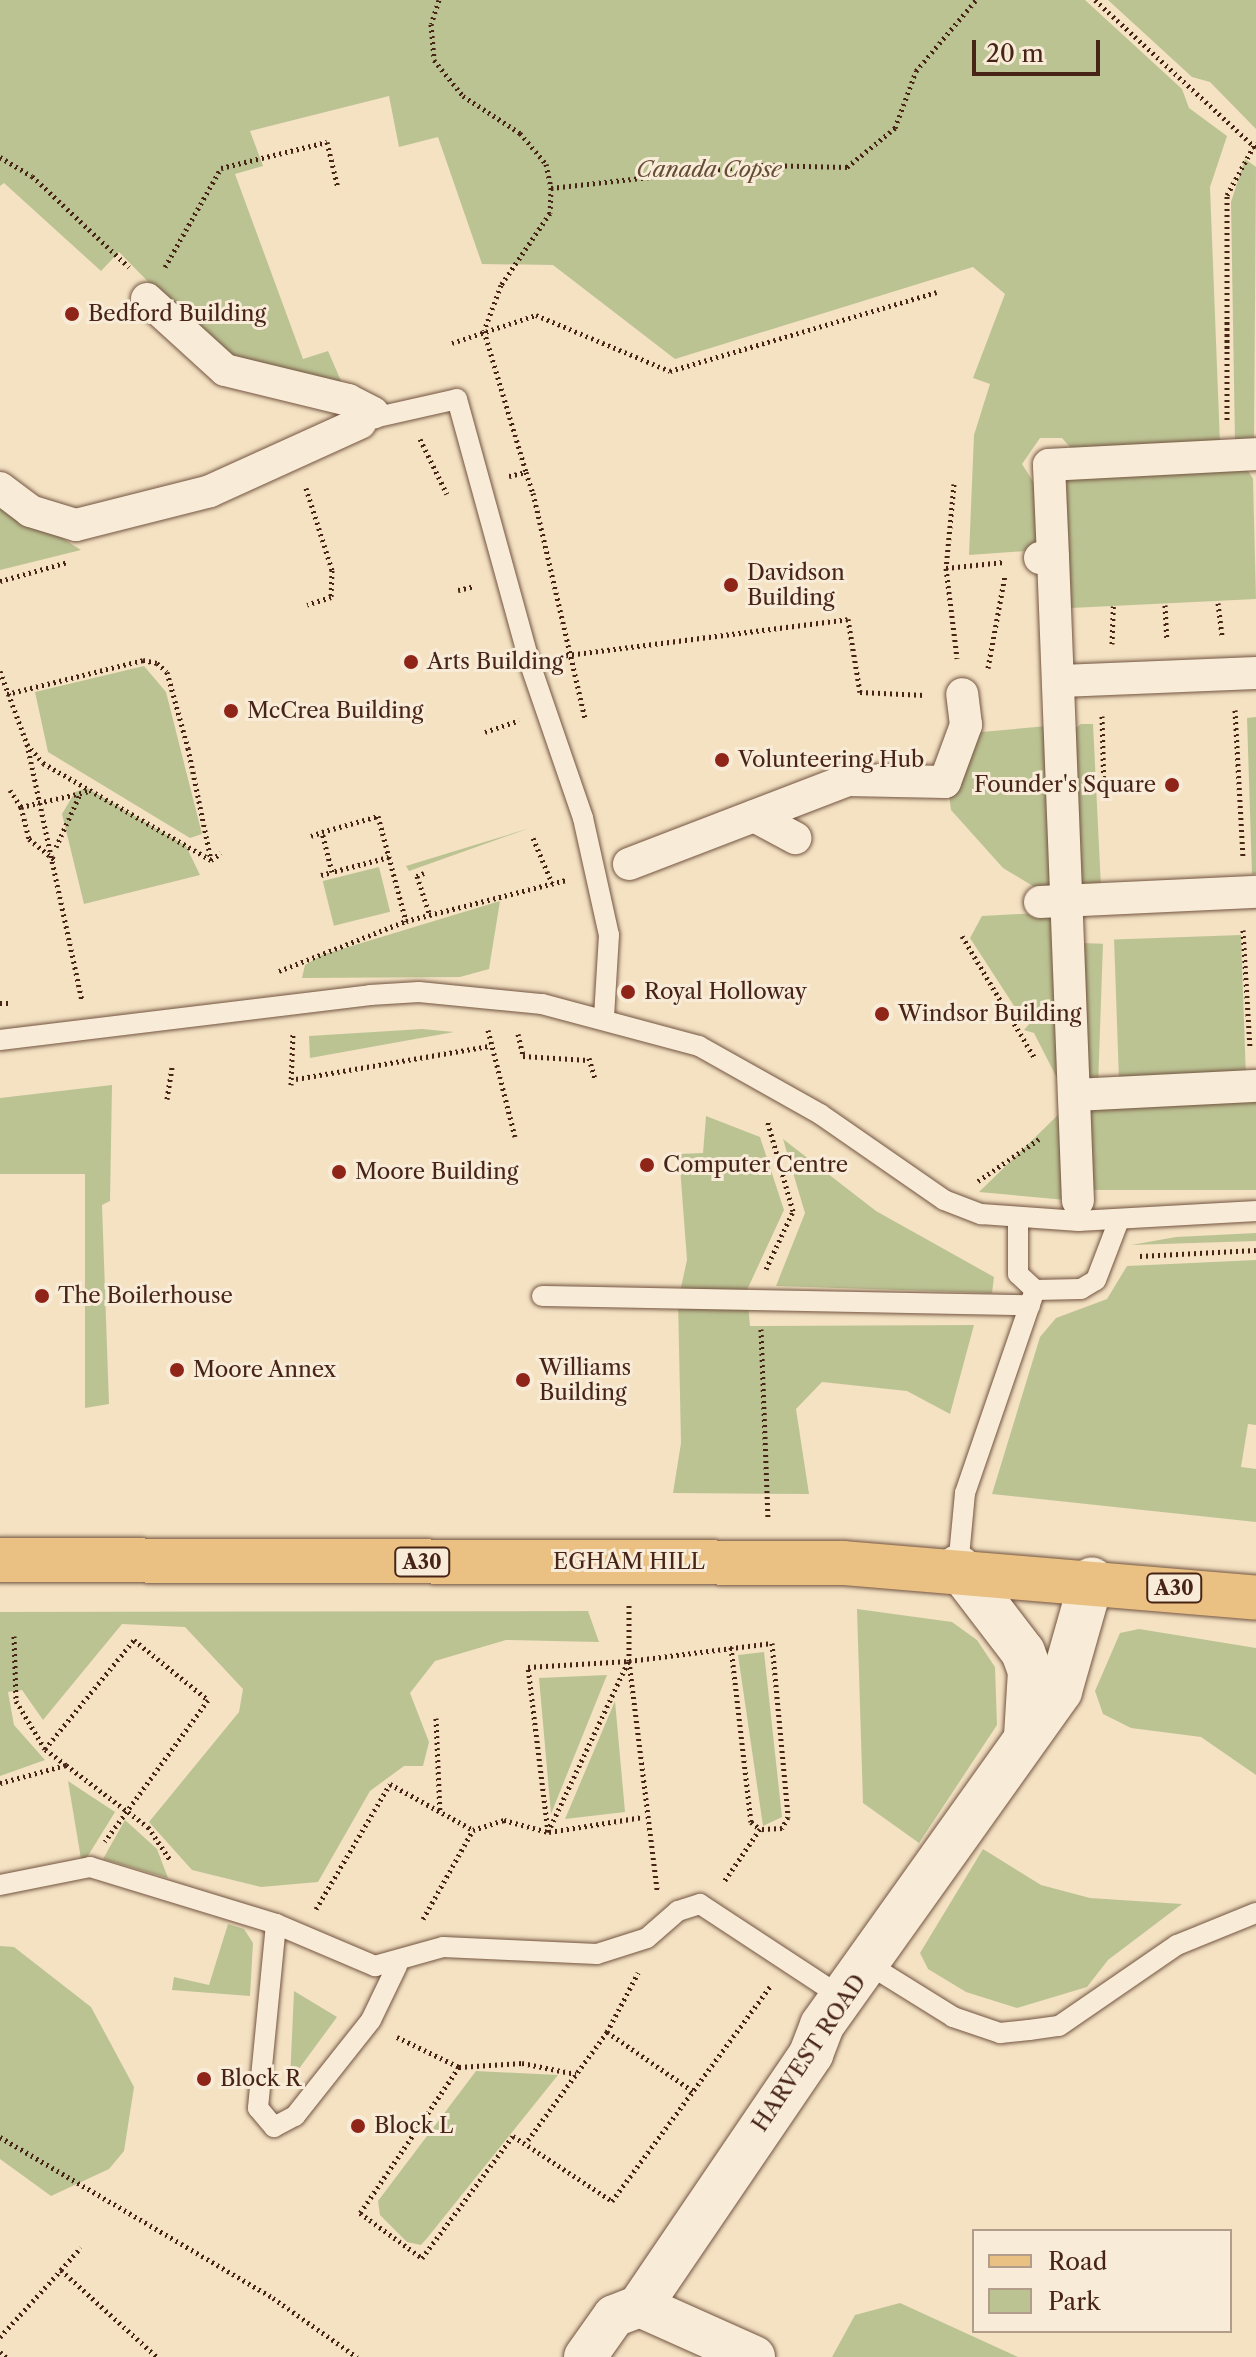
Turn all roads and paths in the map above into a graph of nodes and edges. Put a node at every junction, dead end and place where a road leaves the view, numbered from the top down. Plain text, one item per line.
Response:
1 (439, 0) edge
2 (976, 0) edge
3 (1095, 0) edge
4 (1102, 4) edge
5 (1255, 145) edge
6 (0, 157) edge
7 (338, 188) dead end
8 (551, 188) junction
9 (937, 292) dead end
10 (147, 299) junction
11 (484, 331) junction
12 (452, 343) dead end
13 (367, 418) junction
14 (1227, 429) dead end
15 (295, 453) junction
16 (1256, 454) edge
17 (526, 472) dead end
18 (954, 484) dead end
19 (0, 488) edge
20 (533, 493) dead end
21 (968, 566) dead end
22 (946, 568) junction
23 (479, 584) dead end
24 (458, 590) dead end
25 (1013, 594) dead end
26 (1218, 603) dead end
27 (307, 605) dead end
28 (1113, 606) dead end
29 (574, 653) junction
30 (558, 657) dead end
31 (0, 671) edge
32 (1245, 673) edge
33 (1101, 679) junction
34 (578, 680) dead end
35 (1059, 681) junction
36 (960, 690) junction
37 (7, 694) junction
38 (519, 720) dead end
39 (485, 732) dead end
40 (27, 744) junction
41 (10, 790) dead end
42 (91, 790) junction
43 (80, 793) junction
44 (43, 803) junction
45 (1104, 806) dead end
46 (21, 807) junction
47 (754, 816) junction
48 (322, 832) junction
49 (311, 836) dead end
50 (533, 838) dead end
51 (795, 838) dead end
52 (1242, 844) dead end
53 (55, 848) junction
54 (221, 853) dead end
55 (389, 857) junction
56 (211, 860) junction
57 (57, 861) junction
58 (629, 864) dead end
59 (332, 872) junction
60 (594, 872) junction
61 (424, 873) dead end
62 (321, 875) dead end
63 (552, 883) junction
64 (1256, 892) edge
65 (1054, 901) junction
66 (429, 914) junction
67 (406, 921) junction
68 (1231, 931) dead end
69 (962, 936) dead end
70 (268, 973) dead end
71 (90, 999) dead end
72 (82, 1000) junction
73 (72, 1002) dead end
74 (0, 1003) edge
75 (28, 1003) dead end
76 (604, 1016) junction
77 (473, 1024) dead end
78 (488, 1024) junction
79 (517, 1028) junction
80 (89, 1029) junction
81 (529, 1031) dead end
82 (304, 1032) dead end
83 (293, 1033) junction
84 (281, 1034) dead end
85 (0, 1040) edge
86 (489, 1046) junction
87 (172, 1067) dead end
88 (1039, 1067) dead end
89 (296, 1079) junction
90 (595, 1079) dead end
91 (291, 1085) dead end
92 (1254, 1086) edge
93 (1076, 1095) junction
94 (167, 1099) dead end
95 (776, 1120) dead end
96 (1044, 1134) dead end
97 (515, 1137) dead end
98 (954, 1204) junction
99 (1079, 1211) junction
100 (1256, 1211) edge
101 (1018, 1218) junction
102 (1119, 1220) junction
103 (1256, 1250) edge
104 (1129, 1257) dead end
105 (760, 1284) dead end
106 (542, 1296) dead end
107 (1032, 1298) junction
108 (761, 1324) dead end
109 (768, 1518) dead end
110 (0, 1560) edge
111 (958, 1567) junction
112 (1092, 1579) junction
113 (1256, 1598) edge
114 (629, 1603) dead end
115 (14, 1636) dead end
116 (731, 1647) junction
117 (629, 1661) junction
118 (436, 1718) dead end
119 (1026, 1736) junction
120 (45, 1749) junction
121 (66, 1765) junction
122 (0, 1783) edge
123 (122, 1810) junction
124 (440, 1812) junction
125 (643, 1817) junction
126 (760, 1829) junction
127 (473, 1830) junction
128 (548, 1832) junction
129 (0, 1885) edge
130 (181, 1896) junction
131 (708, 1907) junction
132 (1256, 1913) edge
133 (276, 1924) junction
134 (663, 1924) junction
135 (301, 1936) junction
136 (634, 1943) junction
137 (788, 1961) junction
138 (397, 1966) junction
139 (855, 1981) junction
140 (371, 2020) junction
141 (607, 2032) junction
142 (459, 2067) junction
143 (576, 2074) junction
144 (693, 2091) junction
145 (0, 2137) edge
146 (528, 2140) junction
147 (81, 2247) dead end
148 (61, 2270) junction
149 (640, 2306) junction
150 (0, 2337) edge
151 (0, 2352) edge
152 (6, 2357) edge
153 (157, 2357) edge
154 (357, 2357) edge
155 (585, 2357) edge
156 (754, 2357) edge

1 - 8 path
2 - 8 path
3 - 4 path
4 - 5 path
5 - 14 path
6 - 10 path
7 - 10 path
8 - 11 path
9 - 11 path
10 - 13 street
11 - 12 path
11 - 17 path
13 - 15 street
13 - 60 lane
15 - 19 street
15 - 27 path
16 - 35 street
18 - 22 path
20 - 29 path
21 - 22 path
22 - 36 path
23 - 24 path
25 - 36 path
26 - 32 path
28 - 33 path
29 - 30 path
29 - 34 path
29 - 36 path
31 - 37 path
32 - 33 street
32 - 52 path
33 - 35 street
33 - 45 path
35 - 65 street
36 - 47 street
37 - 40 path
37 - 56 path
38 - 39 path
40 - 42 path
40 - 44 path
41 - 46 path
42 - 43 path
42 - 56 path
43 - 44 path
43 - 53 path
44 - 46 path
44 - 53 path
46 - 57 path
47 - 51 street
47 - 58 street
48 - 49 path
48 - 55 path
48 - 59 path
50 - 63 path
53 - 57 path
54 - 56 path
55 - 59 path
55 - 67 path
57 - 72 path
59 - 62 path
60 - 63 path
60 - 76 lane
61 - 66 path
63 - 66 path
64 - 65 street
65 - 93 street
66 - 67 path
67 - 70 path
68 - 92 path
69 - 88 path
71 - 72 path
72 - 73 path
72 - 80 path
74 - 75 path
76 - 80 lane
76 - 98 lane
77 - 78 path
78 - 79 path
78 - 86 path
79 - 81 path
79 - 90 path
80 - 85 lane
82 - 83 path
83 - 84 path
83 - 89 path
86 - 89 path
86 - 97 path
87 - 94 path
89 - 91 path
92 - 93 street
93 - 99 street
95 - 105 path
96 - 98 path
98 - 101 lane
99 - 101 lane
99 - 102 lane
100 - 102 lane
101 - 107 lane
102 - 107 lane
103 - 104 path
106 - 107 lane
107 - 111 lane
108 - 109 path
110 - 111 main road, EGHAM HILL / A30
111 - 112 main road, EGHAM HILL / A30
111 - 119 street
112 - 113 main road, EGHAM HILL / A30
112 - 119 street, HARVEST ROAD
114 - 117 path
115 - 120 path
116 - 117 path
116 - 126 path
116 - 126 path
117 - 125 path
117 - 128 path
117 - 128 path
118 - 124 path
119 - 139 street, HARVEST ROAD
120 - 121 path
120 - 123 path
121 - 122 path
121 - 123 path
123 - 130 path
124 - 127 path
124 - 135 path
125 - 128 path
125 - 134 path
126 - 131 path
127 - 128 path
127 - 138 path
129 - 130 lane
130 - 133 lane
131 - 134 lane
131 - 137 lane
132 - 139 lane
133 - 135 lane
133 - 140 lane
134 - 136 lane
135 - 138 lane
136 - 138 lane
136 - 141 path
137 - 139 lane
137 - 144 path
138 - 140 lane
139 - 149 street, HARVEST ROAD
140 - 142 path
141 - 143 path
141 - 144 path
142 - 143 path
142 - 146 path
143 - 146 path
144 - 146 path
145 - 154 path
147 - 148 path
148 - 150 path
148 - 153 path
149 - 155 street, HARVEST ROAD
149 - 156 street
151 - 152 path

